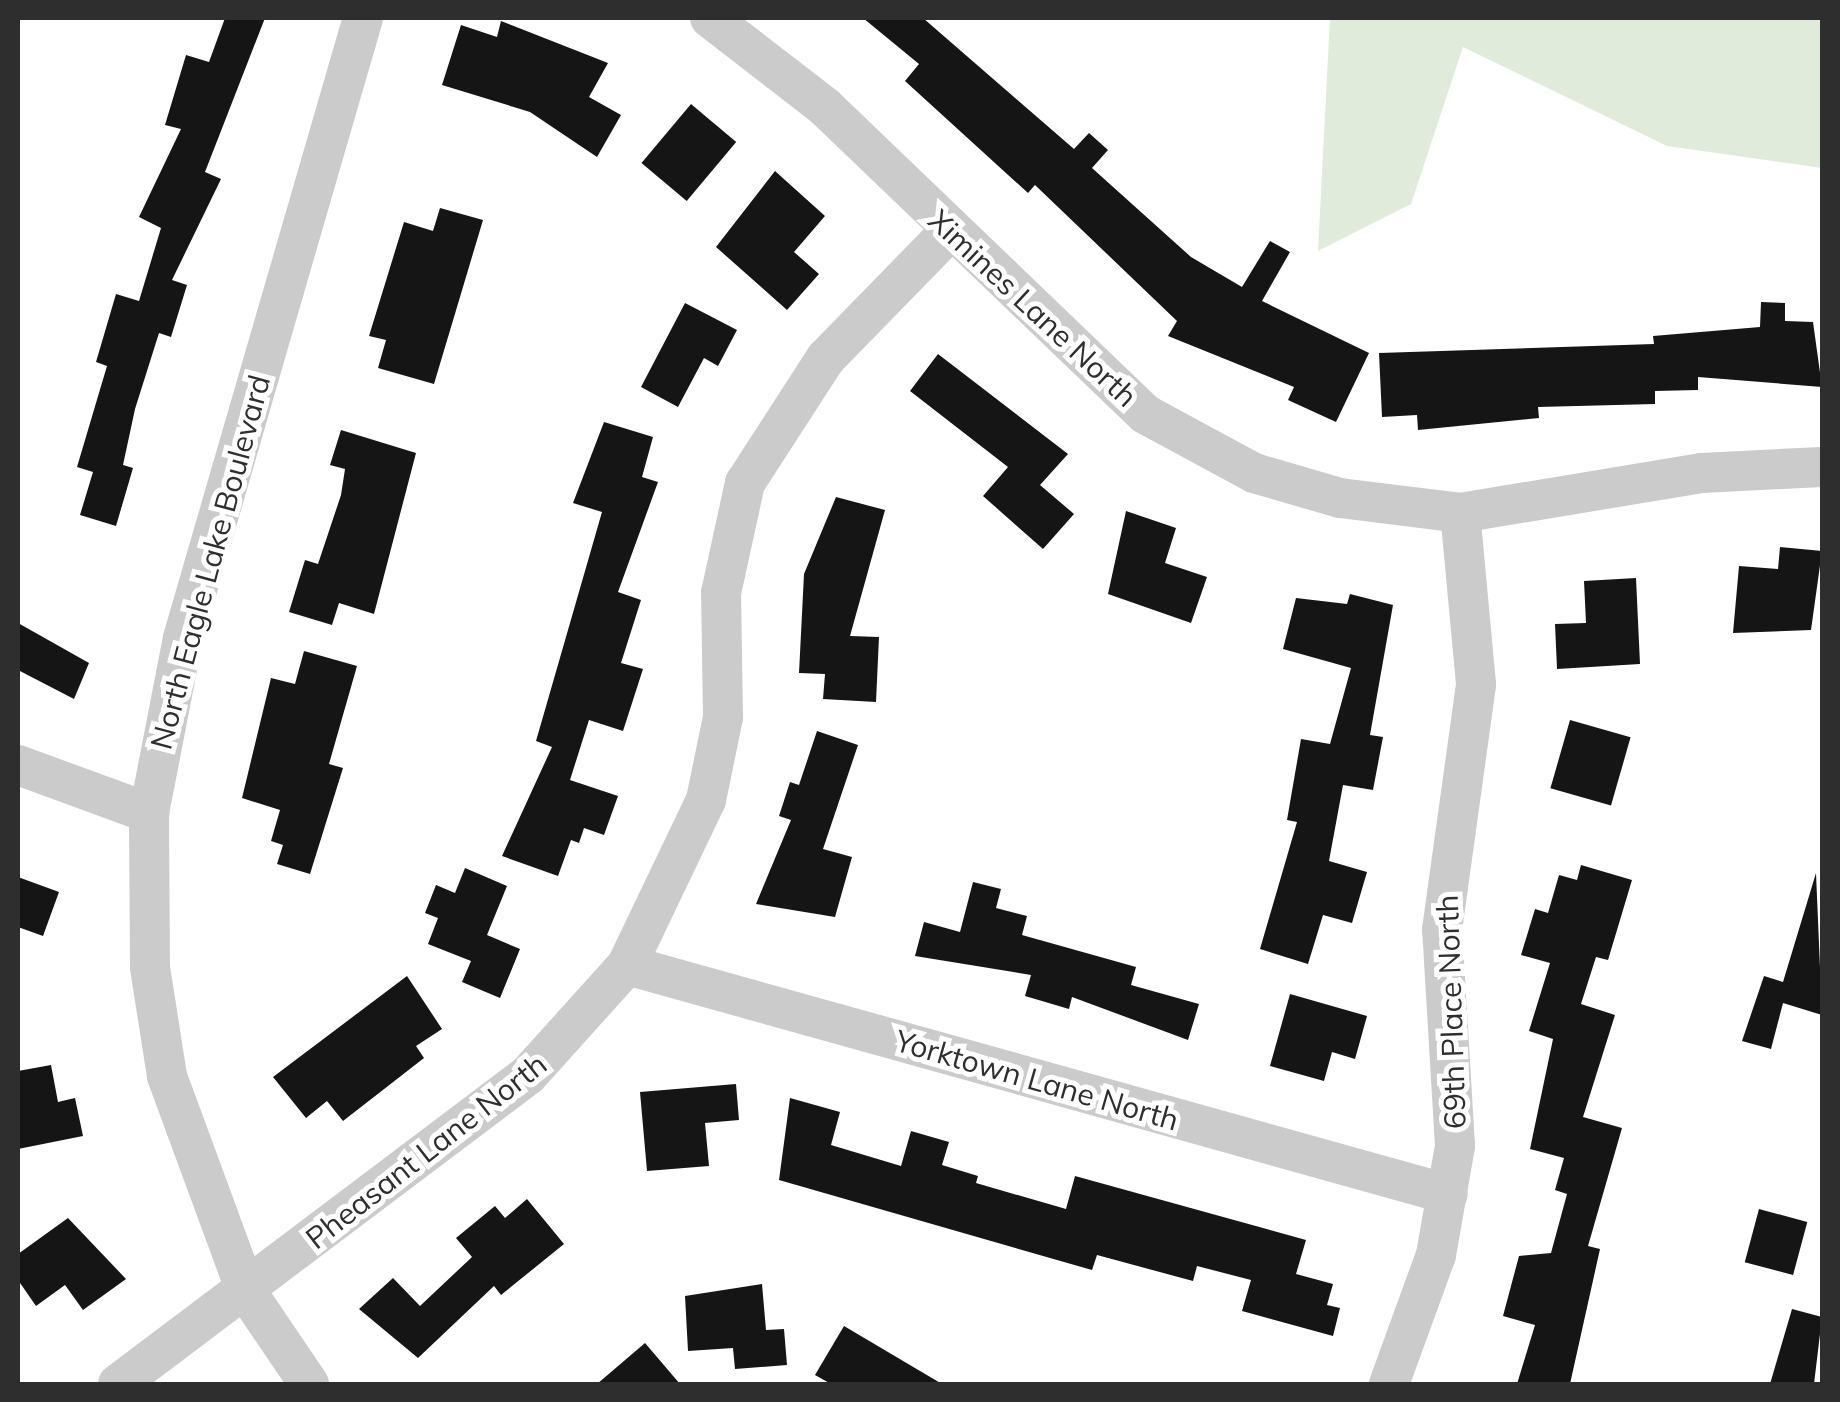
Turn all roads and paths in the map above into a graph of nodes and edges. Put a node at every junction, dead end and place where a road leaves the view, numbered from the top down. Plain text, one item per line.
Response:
1 (362, 18) edge
2 (710, 18) edge
3 (950, 232) junction
4 (1822, 467) edge
5 (1460, 513) junction
6 (18, 765) edge
7 (149, 813) junction
8 (626, 966) junction
9 (1448, 1194) junction
10 (246, 1291) junction
11 (118, 1384) edge
12 (309, 1384) edge
13 (1389, 1384) edge

1 - 7 street, North Eagle Lake Boulevard
2 - 3 street, Ximines Lane North
3 - 5 street, Ximines Lane North
3 - 8 street, Pheasant Lane North
4 - 5 street, Ximines Lane North
5 - 9 street, 69th Place North
6 - 7 street
7 - 10 street, North Eagle Lake Boulevard
8 - 9 street, Yorktown Lane North
8 - 10 street, Pheasant Lane North
9 - 13 street, 69th Place North
10 - 11 street, Pheasant Lane North
10 - 12 street, North Eagle Lake Boulevard

